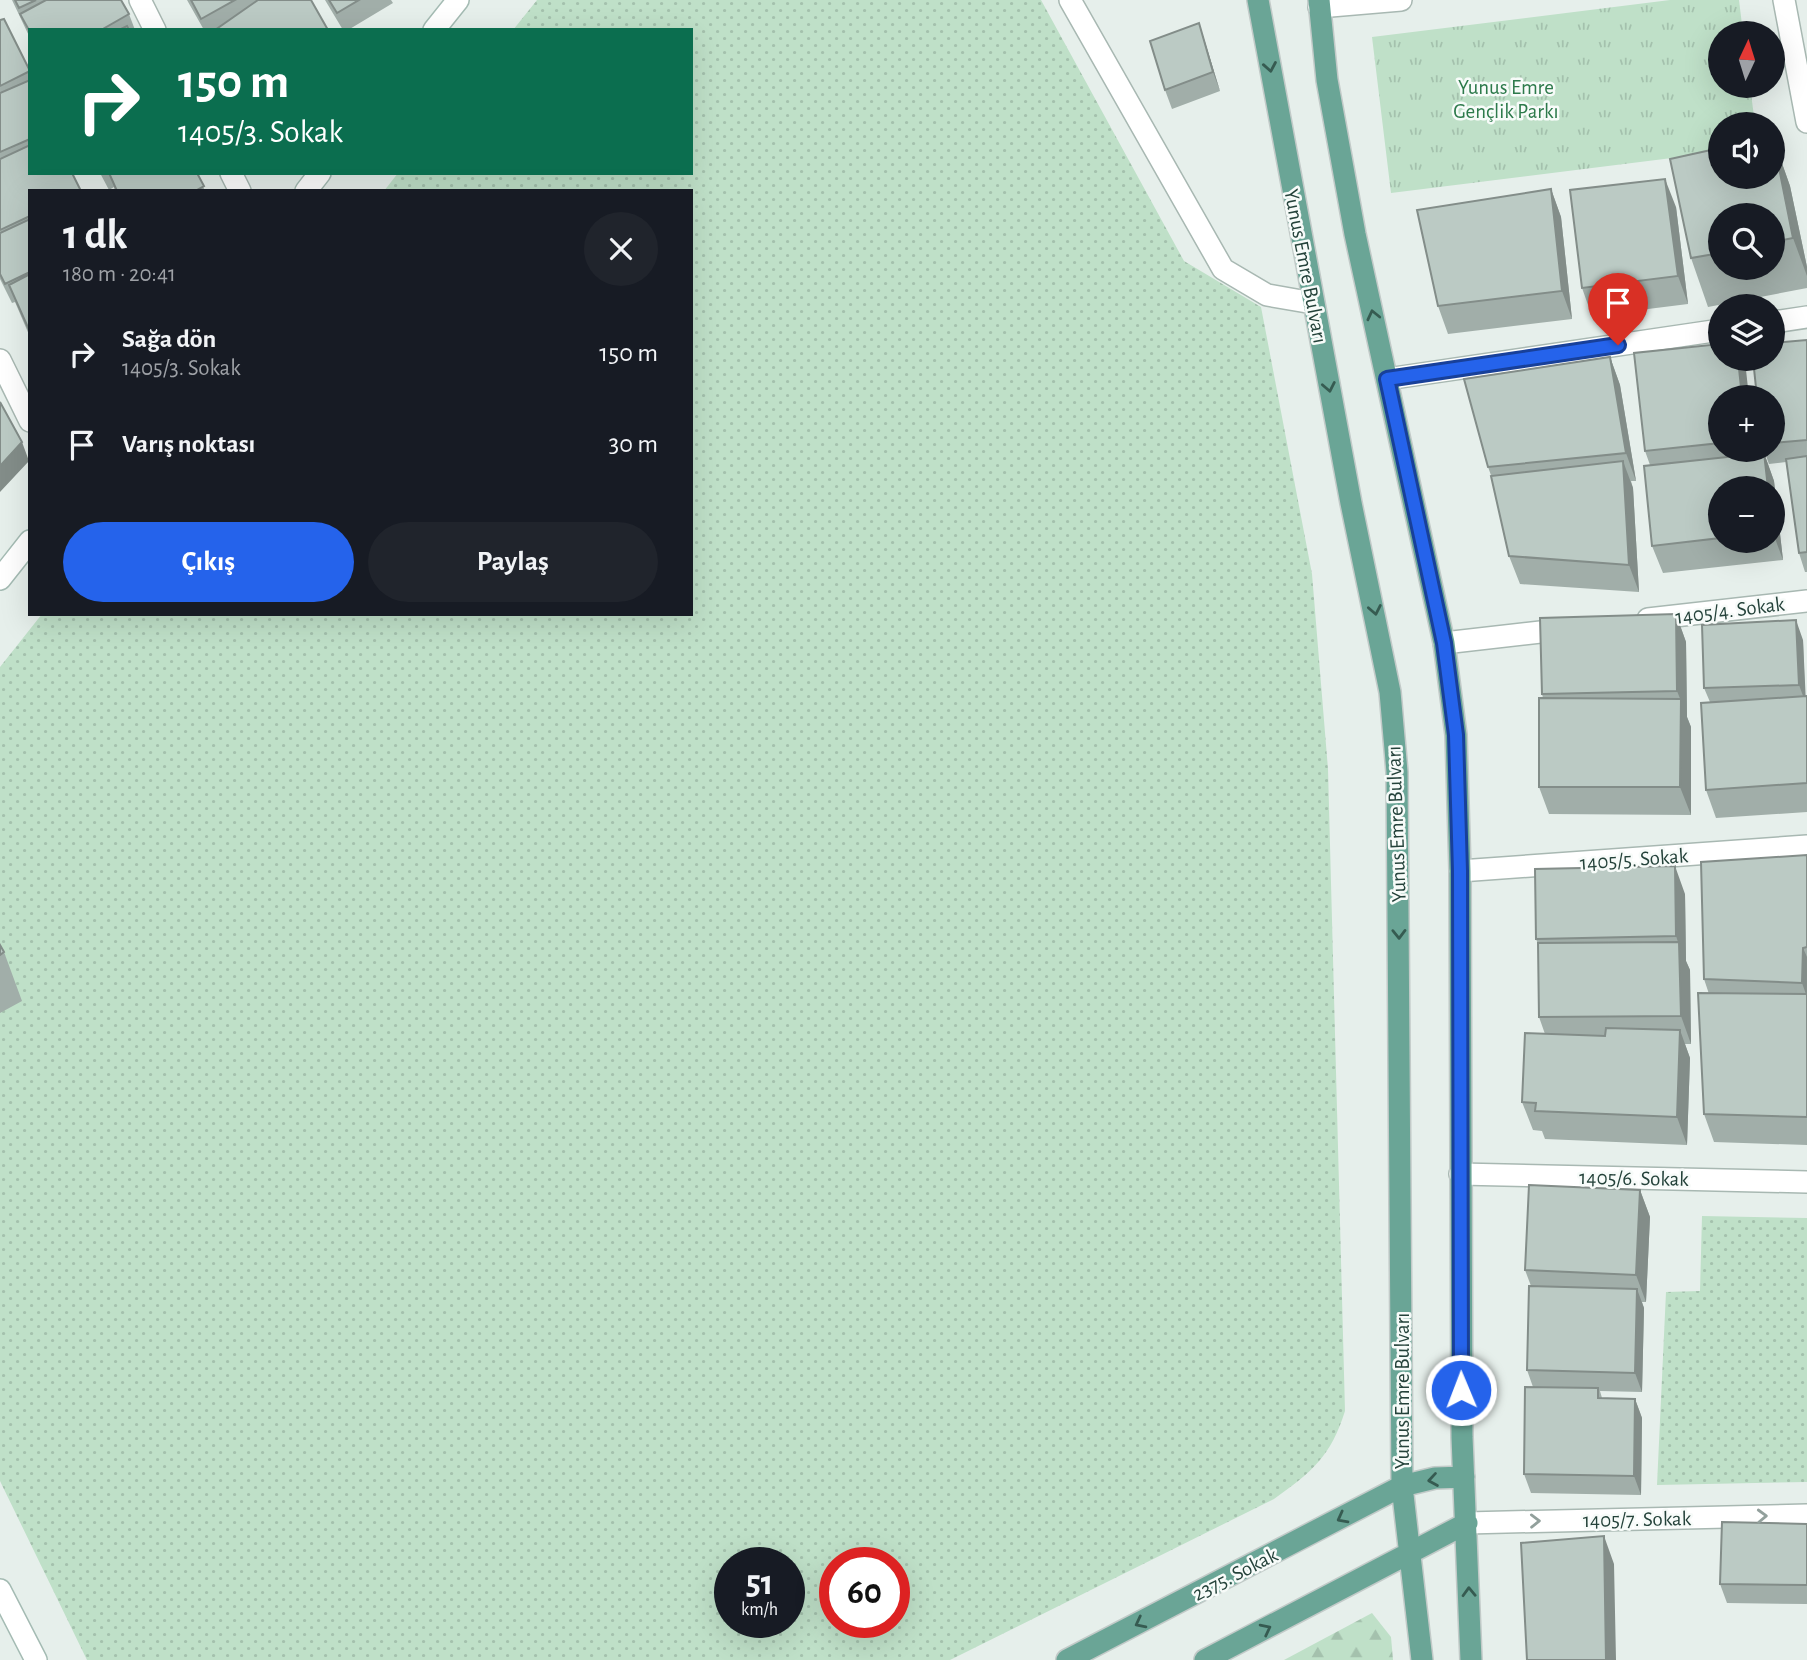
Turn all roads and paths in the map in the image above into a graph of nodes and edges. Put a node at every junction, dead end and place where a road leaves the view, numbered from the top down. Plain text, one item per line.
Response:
1 (139, 0) edge
2 (458, 0) edge
3 (1070, 0) edge
4 (1258, 0) edge
5 (1401, 0) edge
6 (1784, 0) edge
7 (1319, 4) edge
8 (154, 28) edge
9 (436, 28) edge
10 (1807, 121) edge
11 (318, 175) edge
12 (308, 189) edge
13 (1313, 303) junction
14 (1807, 317) edge
15 (1785, 320) edge
16 (1708, 332) edge
17 (0, 360) edge
18 (1387, 379) junction
19 (28, 417) edge
20 (28, 544) edge
21 (0, 579) edge
22 (1807, 601) edge
23 (1632, 621) edge
24 (1592, 626) edge
25 (1444, 643) junction
26 (1807, 846) edge
27 (1460, 871) junction
28 (1460, 1174) junction
29 (1807, 1182) edge
30 (1464, 1477) junction
31 (1402, 1486) junction
32 (1807, 1515) edge
33 (1466, 1523) junction
34 (1410, 1555) junction
35 (0, 1590) edge
36 (36, 1660) edge
37 (1067, 1660) edge
38 (1205, 1660) edge
39 (1422, 1660) edge
40 (1471, 1660) edge

1 - 8 street
2 - 9 street
3 - 13 street
4 -> 13 main road, Yunus Emre Bulvarı
5 - 7 street
6 - 10 street
18 -> 7 main road
11 - 12 street
13 -> 31 main road, Yunus Emre Bulvarı
14 - 15 street
16 - 18 street
17 - 19 street
18 - 25 main road
20 - 21 street
22 - 23 street, 1405/4. Sokak
24 - 25 street
25 - 27 main road
26 - 27 street, 1405/5. Sokak
27 - 28 main road
28 - 29 street, 1405/6. Sokak
28 - 30 main road
30 -> 31 main road, 2375. Sokak
30 - 33 main road
31 - 34 main road, Yunus Emre Bulvarı
31 -> 37 main road, 2375. Sokak
33 -> 32 street, 1405/7. Sokak
33 - 34 main road
40 -> 33 main road
38 -> 34 main road
34 - 39 main road, Yunus Emre Bulvarı
35 - 36 street

